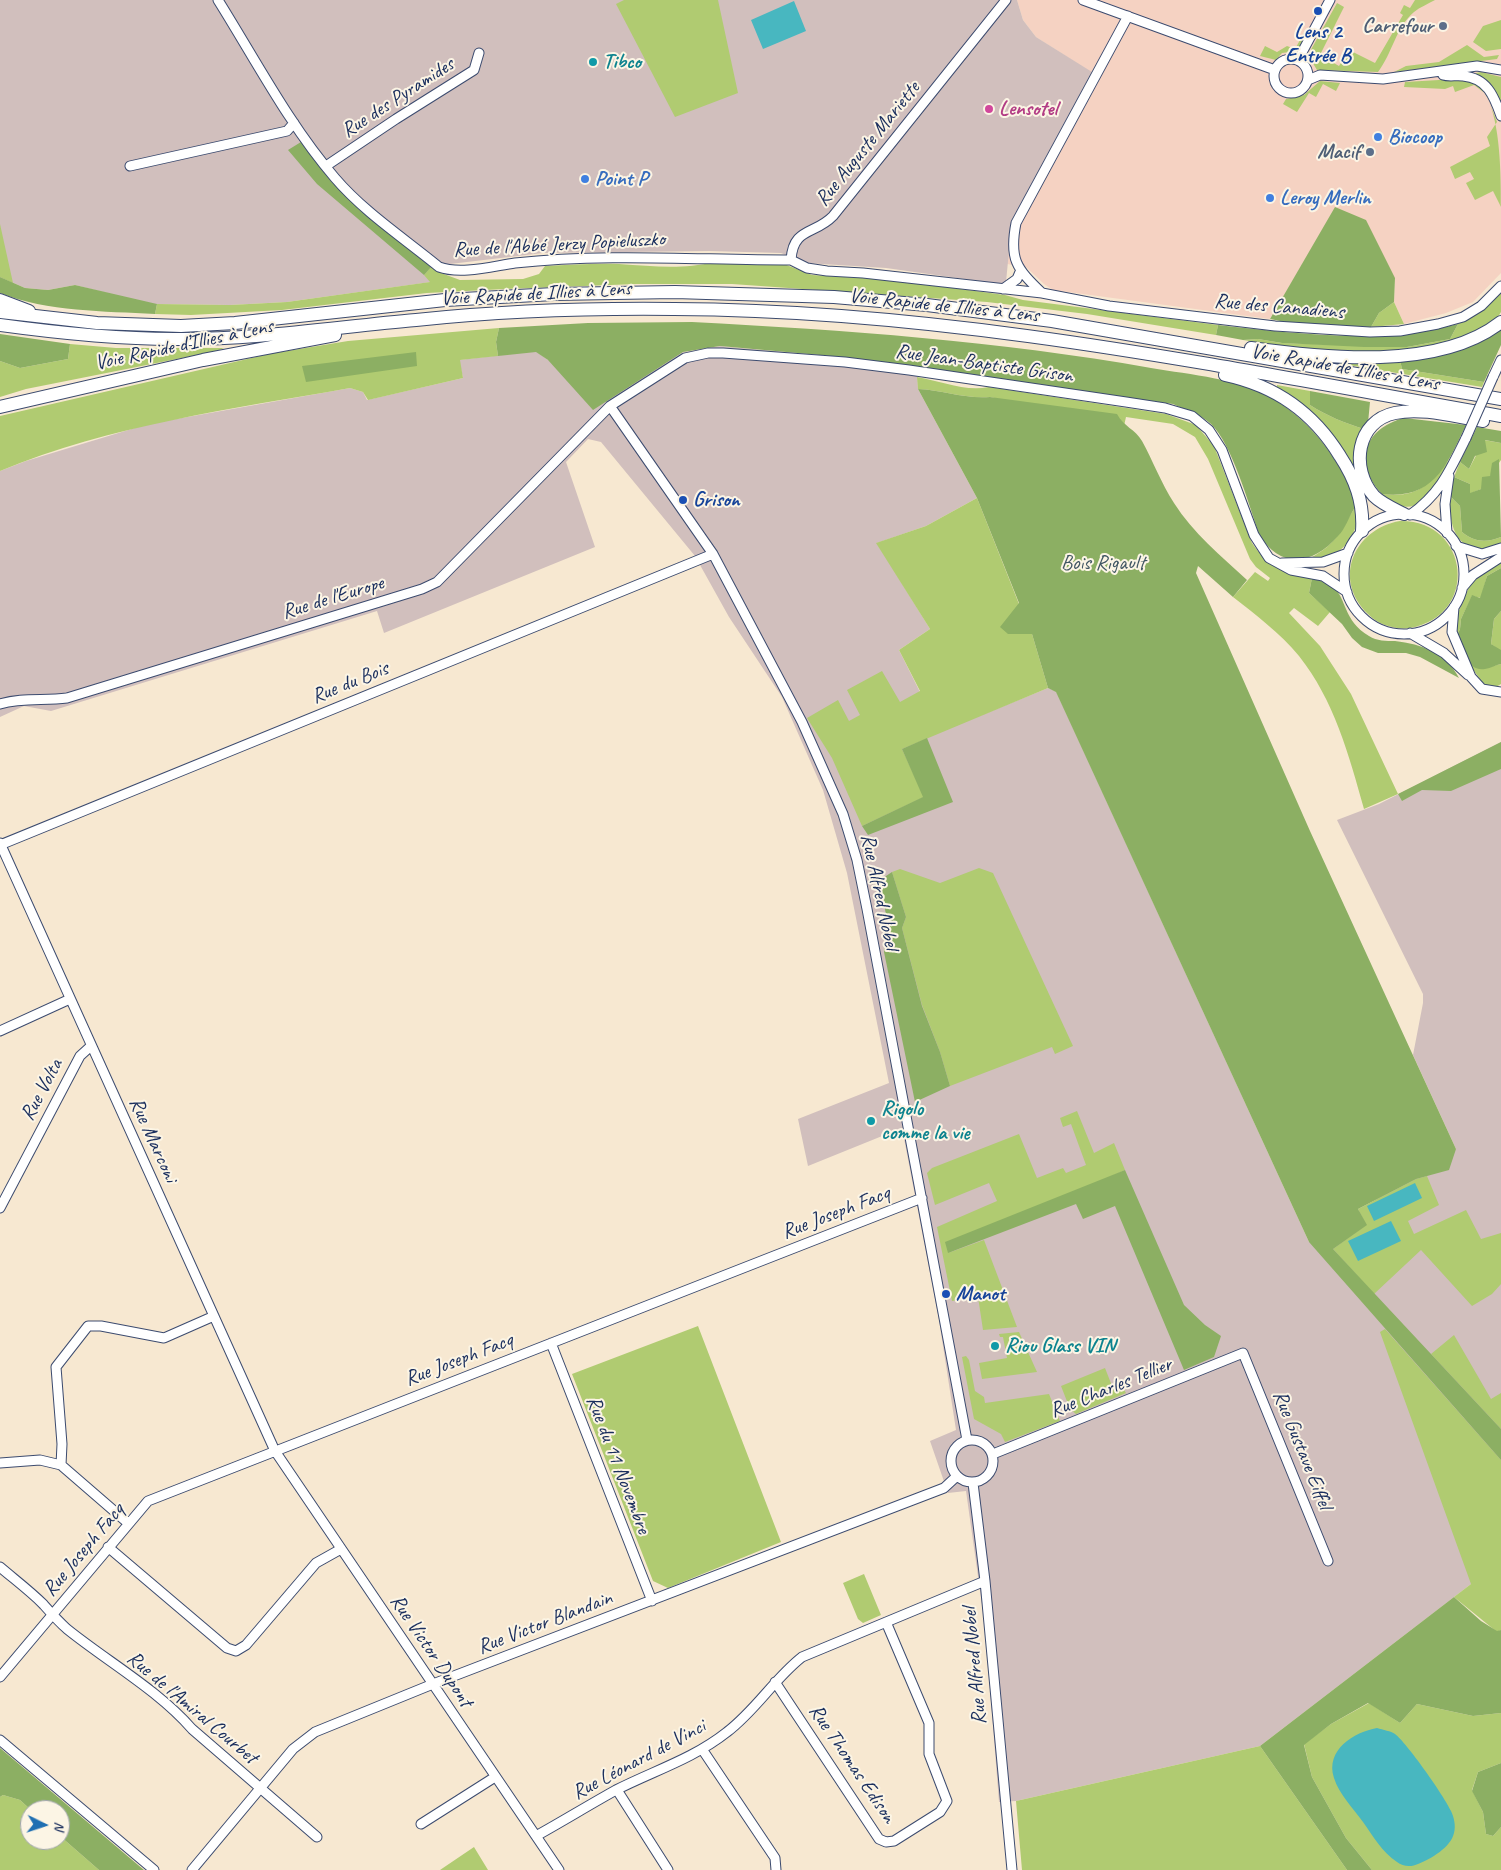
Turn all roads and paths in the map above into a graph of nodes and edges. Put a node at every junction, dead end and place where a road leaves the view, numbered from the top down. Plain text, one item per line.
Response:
1 (218, 0) edge
2 (1006, 0) edge
3 (1083, 0) edge
4 (1330, 0) edge
5 (1128, 16) junction
6 (478, 52) dead end
7 (1298, 60) junction
8 (1276, 70) junction
9 (1501, 70) edge
10 (1435, 73) junction
11 (1308, 80) junction
12 (1501, 116) edge
13 (294, 123) junction
14 (130, 166) dead end
15 (326, 166) junction
16 (791, 260) junction
17 (1020, 272) junction
18 (1501, 286) edge
19 (1002, 289) junction
20 (1042, 293) junction
21 (0, 300) edge
22 (0, 312) edge
23 (52, 319) junction
24 (1501, 322) edge
25 (376, 324) junction
26 (0, 325) edge
27 (1220, 351) junction
28 (1501, 360) edge
29 (1206, 364) junction
30 (1501, 399) edge
31 (0, 406) edge
32 (610, 406) junction
33 (1501, 416) edge
34 (1501, 422) edge
35 (1449, 474) junction
36 (1407, 514) junction
37 (1362, 531) junction
38 (1447, 533) junction
39 (1456, 546) junction
40 (1501, 548) edge
41 (1348, 553) junction
42 (713, 554) junction
43 (1501, 557) edge
44 (1278, 563) junction
45 (1462, 588) junction
46 (1347, 592) junction
47 (1454, 607) junction
48 (1410, 634) junction
49 (1471, 677) junction
50 (1501, 692) edge
51 (0, 704) edge
52 (0, 844) edge
53 (70, 999) junction
54 (0, 1031) edge
55 (91, 1046) junction
56 (922, 1198) junction
57 (0, 1208) edge
58 (214, 1316) junction
59 (551, 1343) junction
60 (1243, 1353) joint
61 (967, 1440) junction
62 (275, 1451) junction
63 (993, 1454) junction
64 (0, 1463) edge
65 (61, 1465) junction
66 (957, 1476) junction
67 (973, 1483) junction
68 (128, 1523) junction
69 (108, 1547) junction
70 (341, 1548) junction
71 (1328, 1561) dead end
72 (0, 1567) edge
73 (985, 1581) junction
74 (652, 1601) junction
75 (53, 1615) junction
76 (886, 1622) junction
77 (0, 1677) edge
78 (775, 1682) junction
79 (433, 1684) junction
80 (0, 1740) edge
81 (702, 1749) junction
82 (495, 1777) junction
83 (261, 1790) junction
84 (617, 1790) junction
85 (421, 1824) dead end
86 (536, 1836) junction
87 (317, 1837) dead end
88 (154, 1870) edge
89 (192, 1870) edge
90 (559, 1870) edge
91 (668, 1870) edge
92 (776, 1870) edge
93 (1012, 1870) edge

1 - 13 street, Rue de l'Abbé Jerzy Popieluszko
2 - 16 street, Rue Auguste Mariette
3 - 5 street
4 - 7 street
5 - 8 street
5 - 17 street
6 - 15 street, Rue des Pyramides
7 - 8 street
7 - 11 street
8 - 11 street
9 - 10 street
10 - 11 street
10 - 12 street
13 - 14 street
13 - 15 street, Rue de l'Abbé Jerzy Popieluszko
15 - 16 street, Rue de l'Abbé Jerzy Popieluszko
16 - 19 street, Rue de l'Abbé Jerzy Popieluszko
17 - 19 street
17 - 20 street
18 - 20 street, Rue des Canadiens
19 - 20 street, Rue des Canadiens
21 - 23 highway
22 - 23 highway
23 - 27 highway
24 - 27 highway
25 - 26 highway, Voie Rapide de Illies à Lens
25 - 29 highway, Voie Rapide de Illies à Lens
25 - 31 highway, Voie Rapide d’Illies à Lens
27 - 30 highway
28 - 35 street, bridge
29 - 33 highway, Voie Rapide de Illies à Lens
29 - 37 highway
32 - 42 street, Rue Alfred Nobel
32 - 44 street, Rue Jean-Baptiste Grison
32 - 51 street, Rue de l'Europe
34 - 36 highway
35 - 36 street
35 - 38 street
36 - 37 street
36 - 38 street
37 - 41 street
38 - 39 street
39 - 40 street
39 - 45 street
41 - 44 street
41 - 46 street
42 - 52 street, Rue du Bois
42 - 56 street, Rue Alfred Nobel
43 - 45 street
44 - 46 street, Rue Jean-Baptiste Grison
45 - 47 street
46 - 48 street
47 - 48 street
47 - 49 street
48 - 49 street
49 - 50 street
52 - 53 street, Rue Marconi
53 - 54 street
53 - 55 street, Rue Marconi
55 - 57 street, Rue Volta
55 - 58 street, Rue Marconi
56 - 59 street, Rue Joseph Facq
56 - 61 street, Rue Alfred Nobel
58 - 62 street, Rue Marconi
58 - 65 street
59 - 62 street, Rue Joseph Facq
59 - 74 street, Rue du 11 Novembre
60 - 63 street, Rue Charles Tellier
60 - 71 street, Rue Gustave Eiffel
61 - 63 street
61 - 66 street
62 - 68 street, Rue Joseph Facq
62 - 70 street, Rue Victor Dupont
63 - 67 street
64 - 65 street
65 - 68 street
66 - 67 street
66 - 74 street, Rue Victor Blandain
67 - 73 street, Rue Alfred Nobel
68 - 69 street, Rue Joseph Facq
69 - 70 street
69 - 75 street, Rue Joseph Facq
70 - 79 street, Rue Victor Dupont
72 - 75 street, Rue de l'Amiral Courbet
73 - 76 street, Rue Léonard de Vinci
73 - 93 street, Rue Alfred Nobel
74 - 79 street, Rue Victor Blandain
75 - 77 street, Rue Joseph Facq
75 - 83 street, Rue de l'Amiral Courbet
76 - 78 street, Rue Léonard de Vinci
76 - 78 street, Rue Thomas Edison
78 - 81 street, Rue Léonard de Vinci
79 - 82 street, Rue Victor Dupont
79 - 83 street, Rue Victor Blandain
80 - 88 street
81 - 84 street, Rue Léonard de Vinci
81 - 92 street
82 - 85 street
82 - 86 street, Rue Victor Dupont
83 - 87 street, Rue de l'Amiral Courbet
83 - 89 street, Rue Victor Blandain
84 - 86 street, Rue Léonard de Vinci
84 - 91 street
86 - 90 street, Rue Victor Dupont

